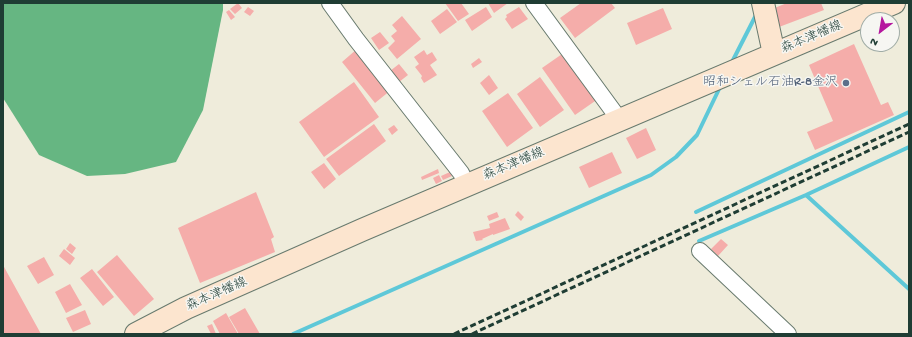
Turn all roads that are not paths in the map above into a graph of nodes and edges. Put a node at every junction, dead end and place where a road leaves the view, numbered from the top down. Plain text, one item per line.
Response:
1 (330, 3) edge
2 (534, 3) edge
3 (894, 3) edge
4 (764, 8) edge
5 (774, 54) junction
6 (619, 120) junction
7 (467, 185) junction
8 (700, 251) dead end
9 (136, 334) edge
10 (788, 334) edge

1 - 7 street
2 - 6 street
3 - 5 main road, 森本津幡線
4 - 5 main road
5 - 6 main road, 森本津幡線
6 - 7 main road, 森本津幡線
7 - 9 main road, 森本津幡線
8 - 10 street

